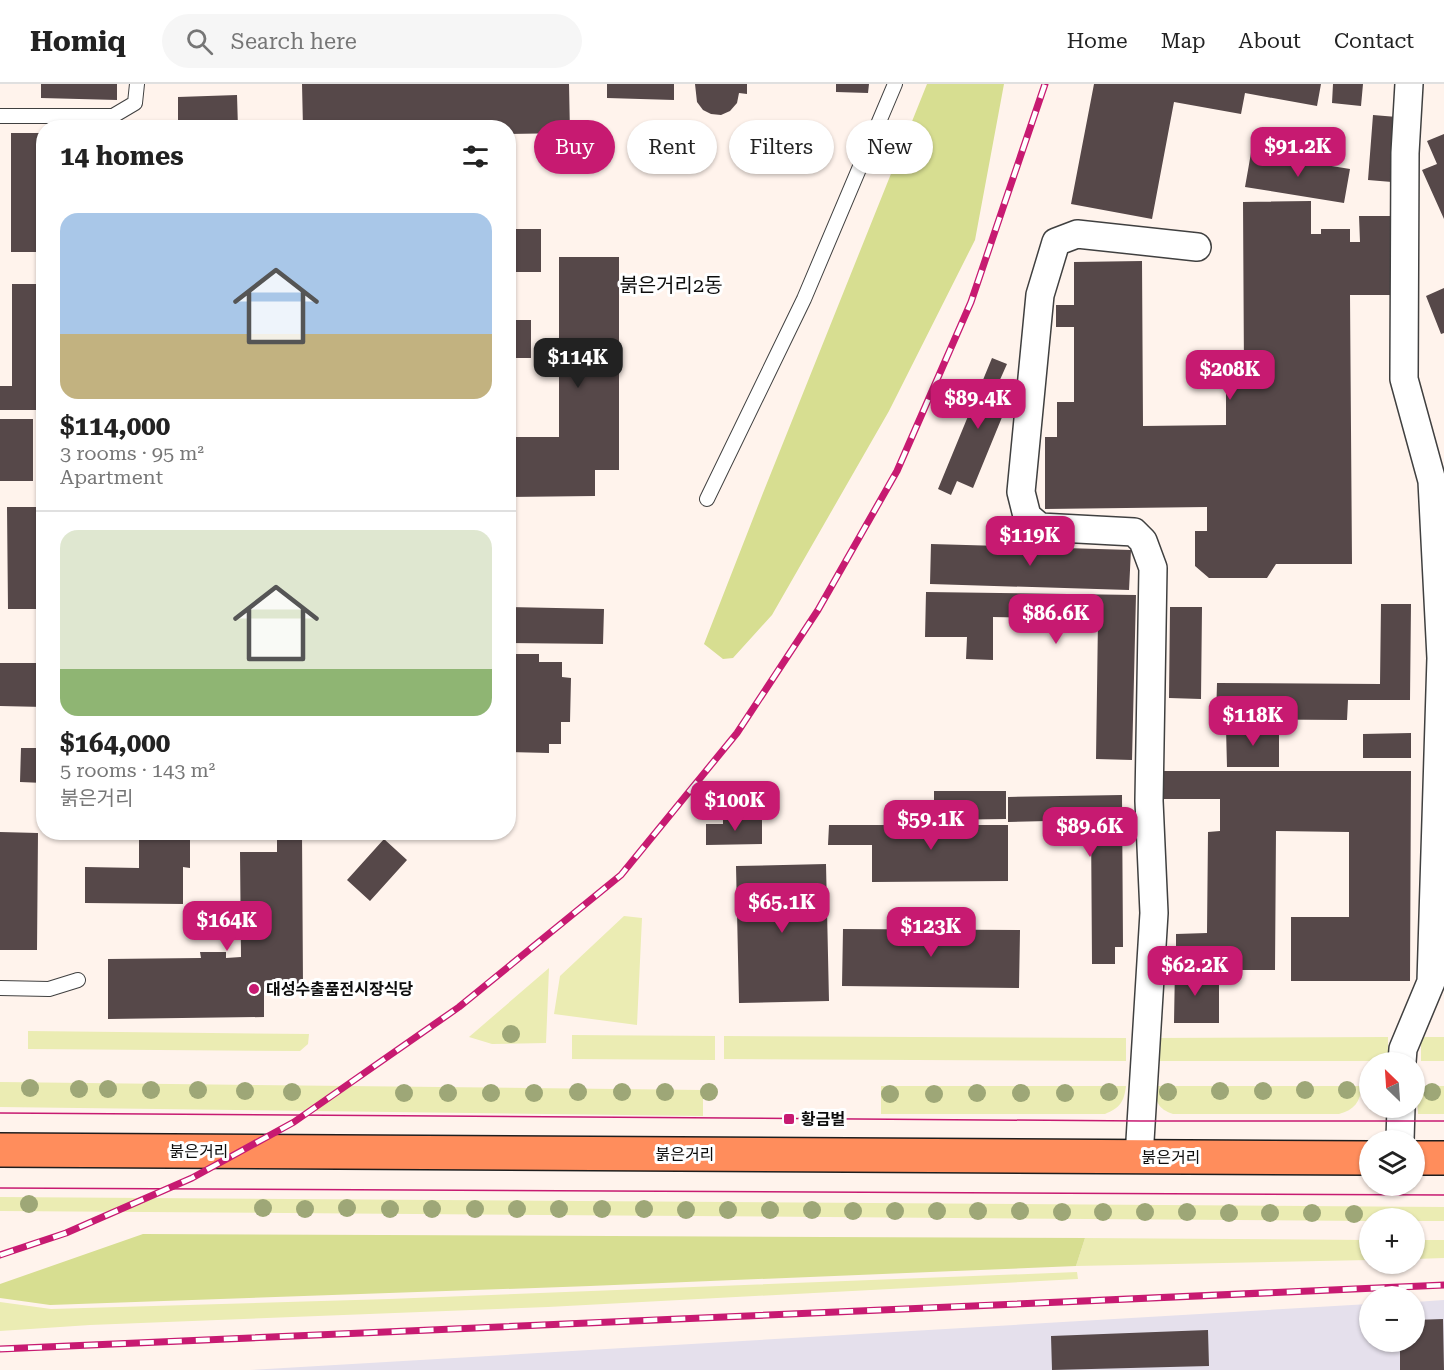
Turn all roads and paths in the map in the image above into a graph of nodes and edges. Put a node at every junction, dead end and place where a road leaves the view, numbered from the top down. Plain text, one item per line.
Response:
1 (137, 84) edge
2 (895, 84) edge
3 (1409, 84) edge
4 (0, 116) edge
5 (1197, 247) dead end
6 (707, 499) dead end
7 (78, 980) dead end
8 (0, 988) edge
9 (1403, 1052) edge
10 (0, 1150) edge
11 (1139, 1157) junction
12 (1359, 1158) edge
13 (1425, 1158) edge
14 (1444, 1158) edge

1 - 4 lane
2 - 6 lane
3 - 9 street
5 - 11 street
7 - 8 lane
10 - 11 main road, 붉은거리
11 - 12 main road, 붉은거리
13 - 14 main road

